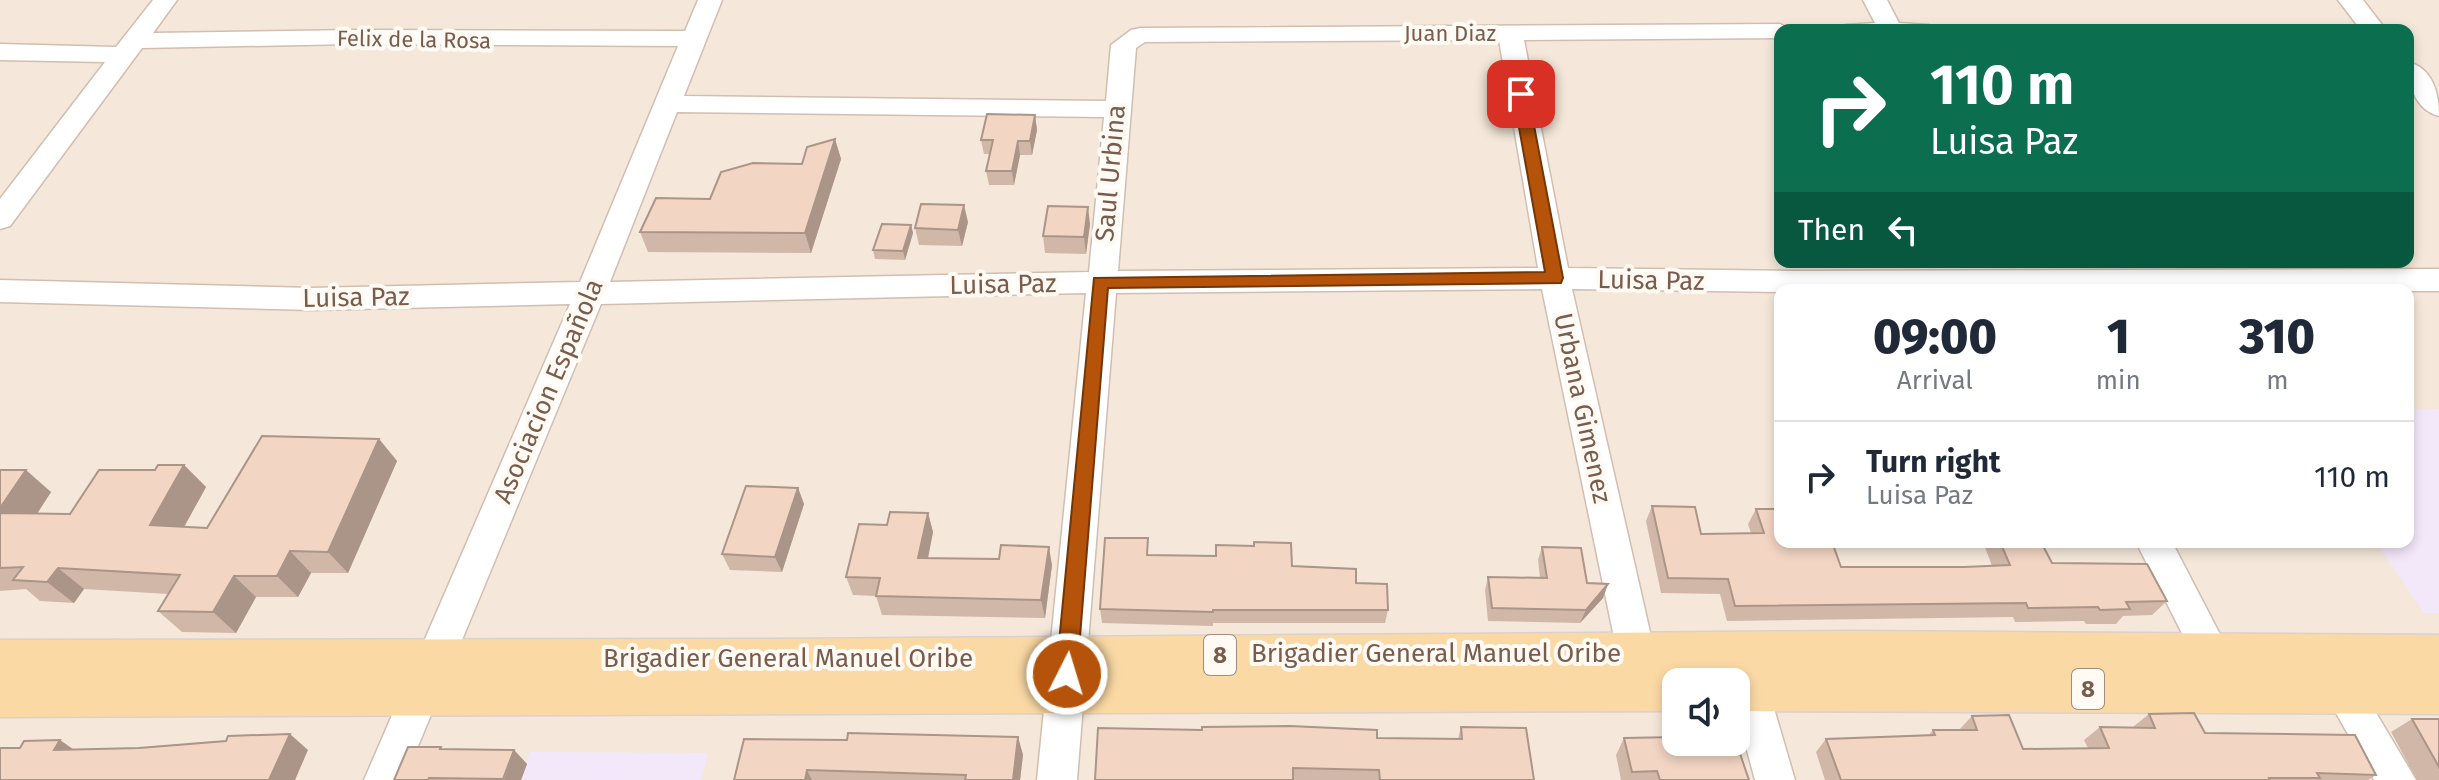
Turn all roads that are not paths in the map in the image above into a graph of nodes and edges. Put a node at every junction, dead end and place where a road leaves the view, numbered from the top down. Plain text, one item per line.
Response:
1 (165, 0) edge
2 (710, 0) edge
3 (1875, 0) edge
4 (2350, 0) edge
5 (1888, 24) edge
6 (2369, 24) edge
7 (1774, 31) edge
8 (1510, 32) junction
9 (695, 39) junction
10 (1124, 45) joint
11 (126, 48) junction
12 (0, 52) edge
13 (2414, 77) edge
14 (668, 104) junction
15 (2439, 108) edge
16 (1117, 109) junction
17 (0, 219) edge
18 (1555, 278) junction
19 (2020, 278) edge
20 (2439, 280) edge
21 (1100, 282) junction
22 (0, 291) edge
23 (591, 291) junction
24 (2157, 548) edge
25 (2439, 656) edge
26 (0, 661) edge
27 (2220, 670) junction
28 (2332, 672) junction
29 (1067, 674) junction
30 (425, 677) junction
31 (1652, 677) edge
32 (1750, 677) edge
33 (2439, 692) edge
34 (0, 695) edge
35 (1750, 704) edge
36 (384, 780) edge
37 (1057, 780) edge
38 (1775, 780) edge
39 (2396, 780) edge

1 - 11 street
2 - 9 street, Asociacion Española
3 - 5 street
4 - 6 street
7 - 8 street, Juan Diaz
8 - 10 street, Juan Diaz
8 - 18 street, Urbana Gimenez
9 - 11 street, Felix de la Rosa
9 - 14 street, Asociacion Española
10 - 16 street, Saul Urbina
11 - 12 street, Felix de la Rosa
11 - 17 street
13 - 15 street
14 - 16 street
14 - 23 street, Asociacion Española
16 - 21 street, Saul Urbina
18 - 19 street, Luisa Paz
18 - 21 street, Luisa Paz
18 - 31 street, Urbana Gimenez
19 - 20 street, Luisa Paz
21 - 23 street, Luisa Paz
21 - 29 street, Saul Urbina
22 - 23 street, Luisa Paz
23 - 30 street, Asociacion Española
24 - 27 street
25 - 28 main road, Brigadier General Manuel Oribe / 8
26 - 30 main road, Brigadier General Manuel Oribe / 8
27 - 28 main road, Brigadier General Manuel Oribe / 8
27 - 32 main road, Brigadier General Manuel Oribe / 8
28 - 33 main road, Brigadier General Manuel Oribe / 8
28 - 39 street
29 - 30 main road, Brigadier General Manuel Oribe / 8
29 - 31 main road, Brigadier General Manuel Oribe / 8
29 - 37 street, Saul Urbina
30 - 34 main road, Brigadier General Manuel Oribe / 8
30 - 36 street, Asociacion Española
35 - 38 street

